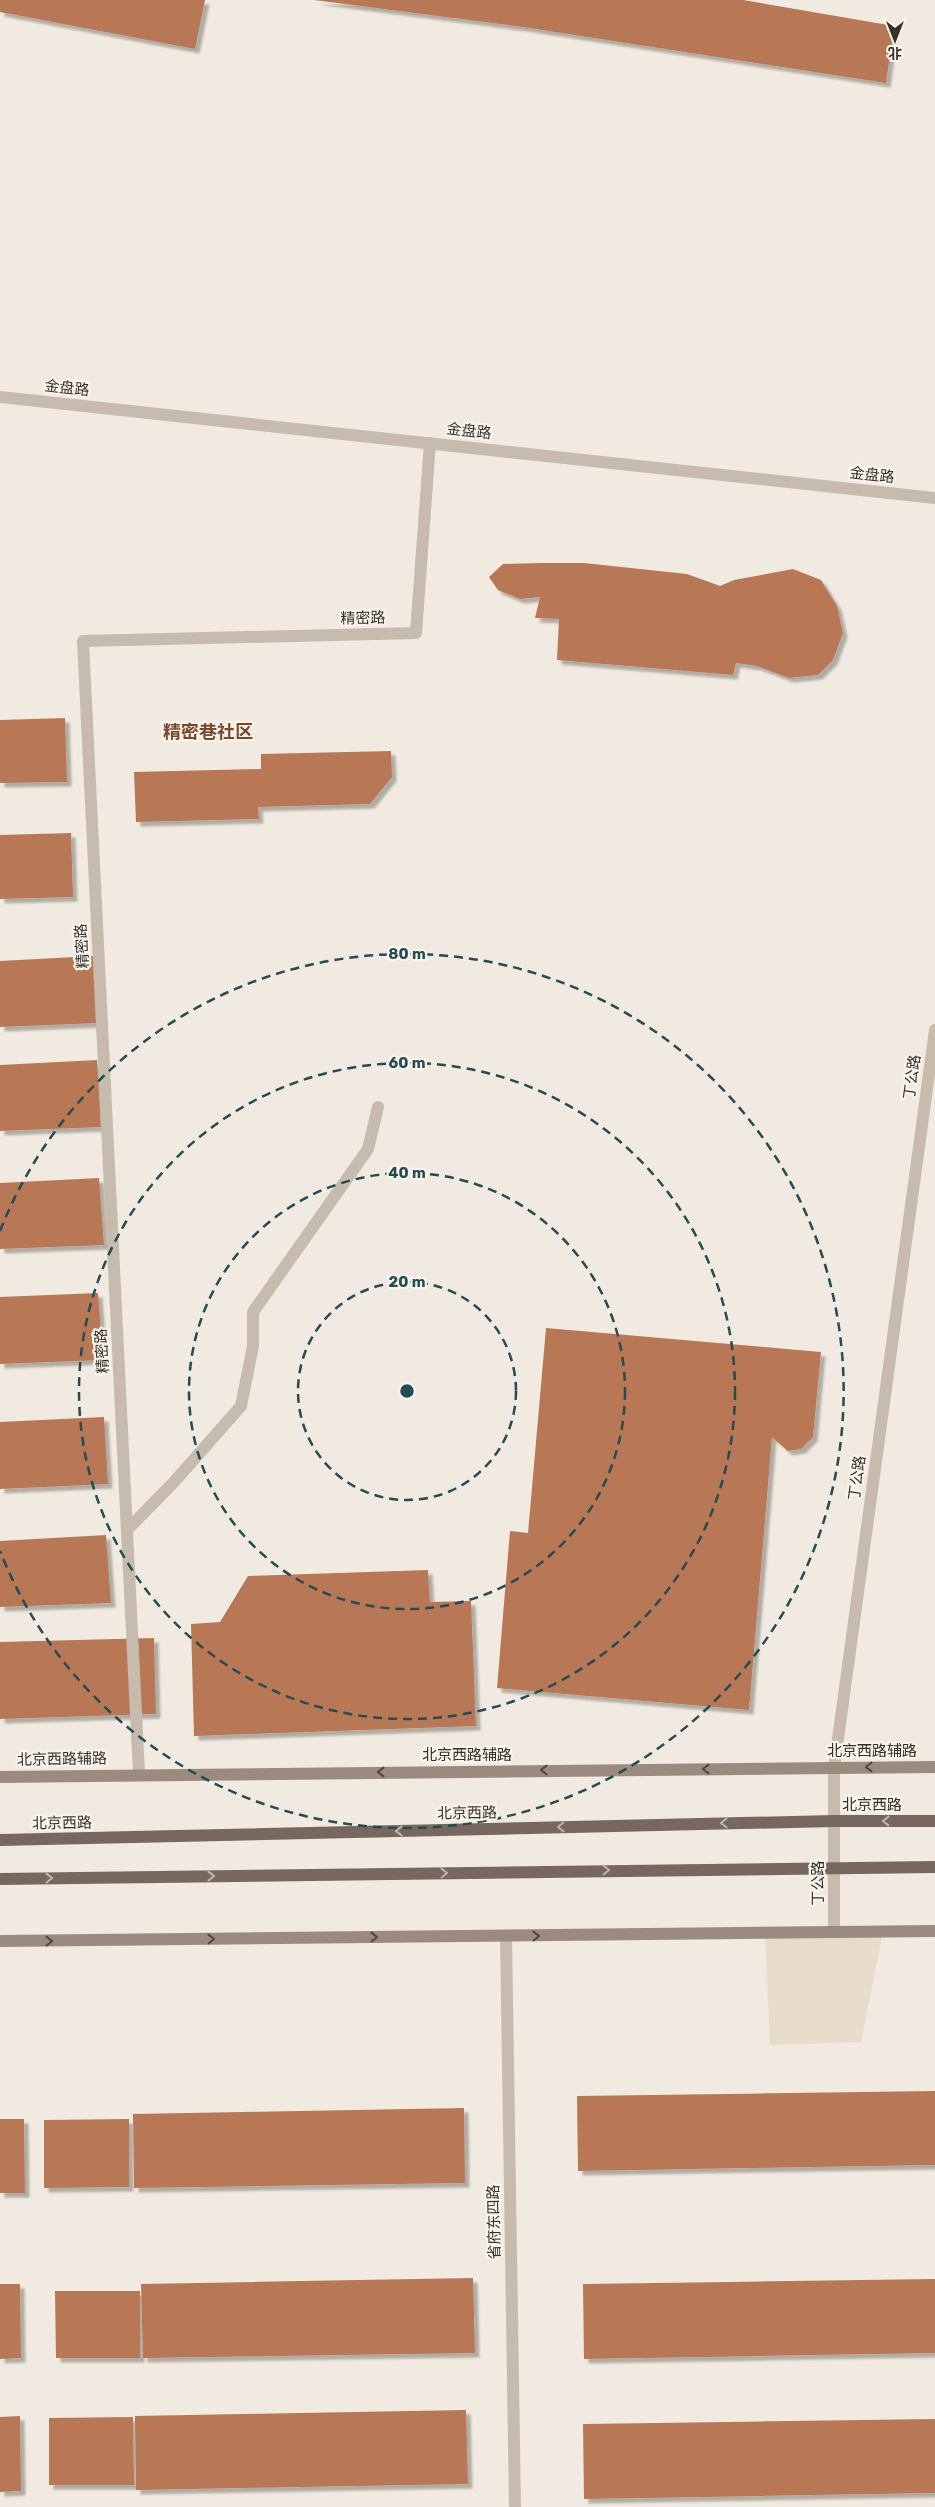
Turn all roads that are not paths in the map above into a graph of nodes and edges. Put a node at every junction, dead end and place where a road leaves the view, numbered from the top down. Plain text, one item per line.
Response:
1 (0, 397) edge
2 (430, 444) junction
3 (935, 498) edge
4 (935, 1030) edge
5 (378, 1107) dead end
6 (127, 1530) junction
7 (935, 1767) edge
8 (834, 1768) junction
9 (139, 1774) junction
10 (0, 1777) edge
11 (834, 1821) junction
12 (935, 1821) edge
13 (0, 1840) edge
14 (834, 1867) junction
15 (935, 1867) edge
16 (0, 1879) edge
17 (935, 1931) edge
18 (834, 1932) junction
19 (506, 1936) junction
20 (0, 1941) edge
21 (515, 2507) edge

1 - 2 street, 金盘路
2 - 3 street, 金盘路
2 - 6 street, 精密路
4 - 8 street, 丁公路
5 - 6 street
6 - 9 street, 精密路
7 -> 8 main road, 北京西路辅路
8 -> 9 main road, 北京西路辅路
8 - 11 street, 丁公路
9 - 10 main road, 北京西路辅路
12 -> 11 main road, 北京西路
11 -> 13 main road, 北京西路
11 - 14 street, 丁公路
14 - 15 main road
16 -> 14 main road
14 - 18 street, 丁公路
17 - 18 main road
19 -> 18 main road
20 -> 19 main road
19 - 21 street, 省府东四路

